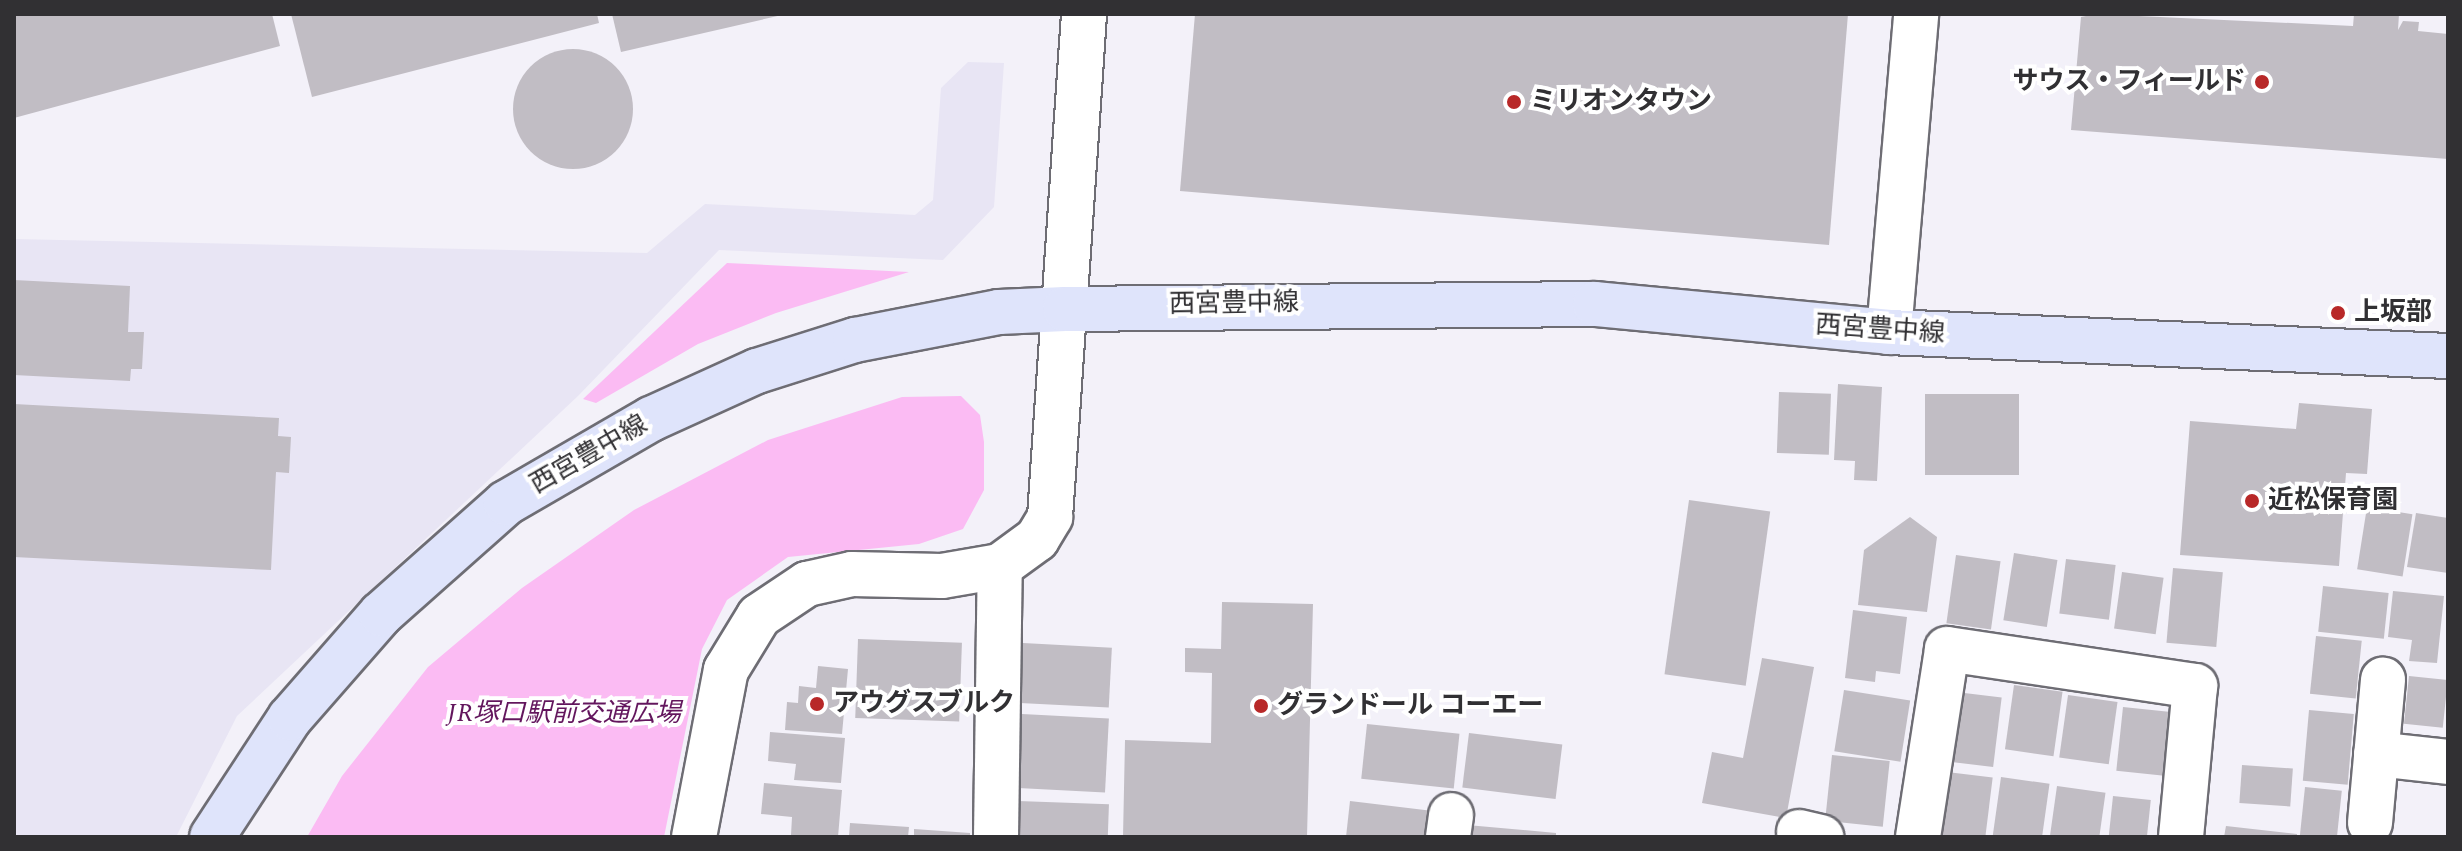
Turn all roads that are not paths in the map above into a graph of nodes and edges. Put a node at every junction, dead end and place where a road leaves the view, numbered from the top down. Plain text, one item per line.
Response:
1 (1084, 14) edge
2 (1916, 14) edge
3 (1065, 309) junction
4 (1889, 332) junction
5 (2448, 356) edge
6 (1000, 566) junction
7 (2383, 680) dead end
8 (2376, 754) junction
9 (2448, 762) edge
10 (2370, 823) dead end
11 (212, 837) edge
12 (694, 837) edge
13 (996, 837) edge
14 (1918, 837) edge
15 (2181, 837) edge

1 - 3 street
2 - 4 street
3 - 4 main road, 西宮豊中線
3 - 6 street
3 - 11 main road, 西宮豊中線
4 - 5 main road, 西宮豊中線
6 - 12 street
6 - 13 street
7 - 8 street
8 - 9 street
8 - 10 street
14 - 15 street

